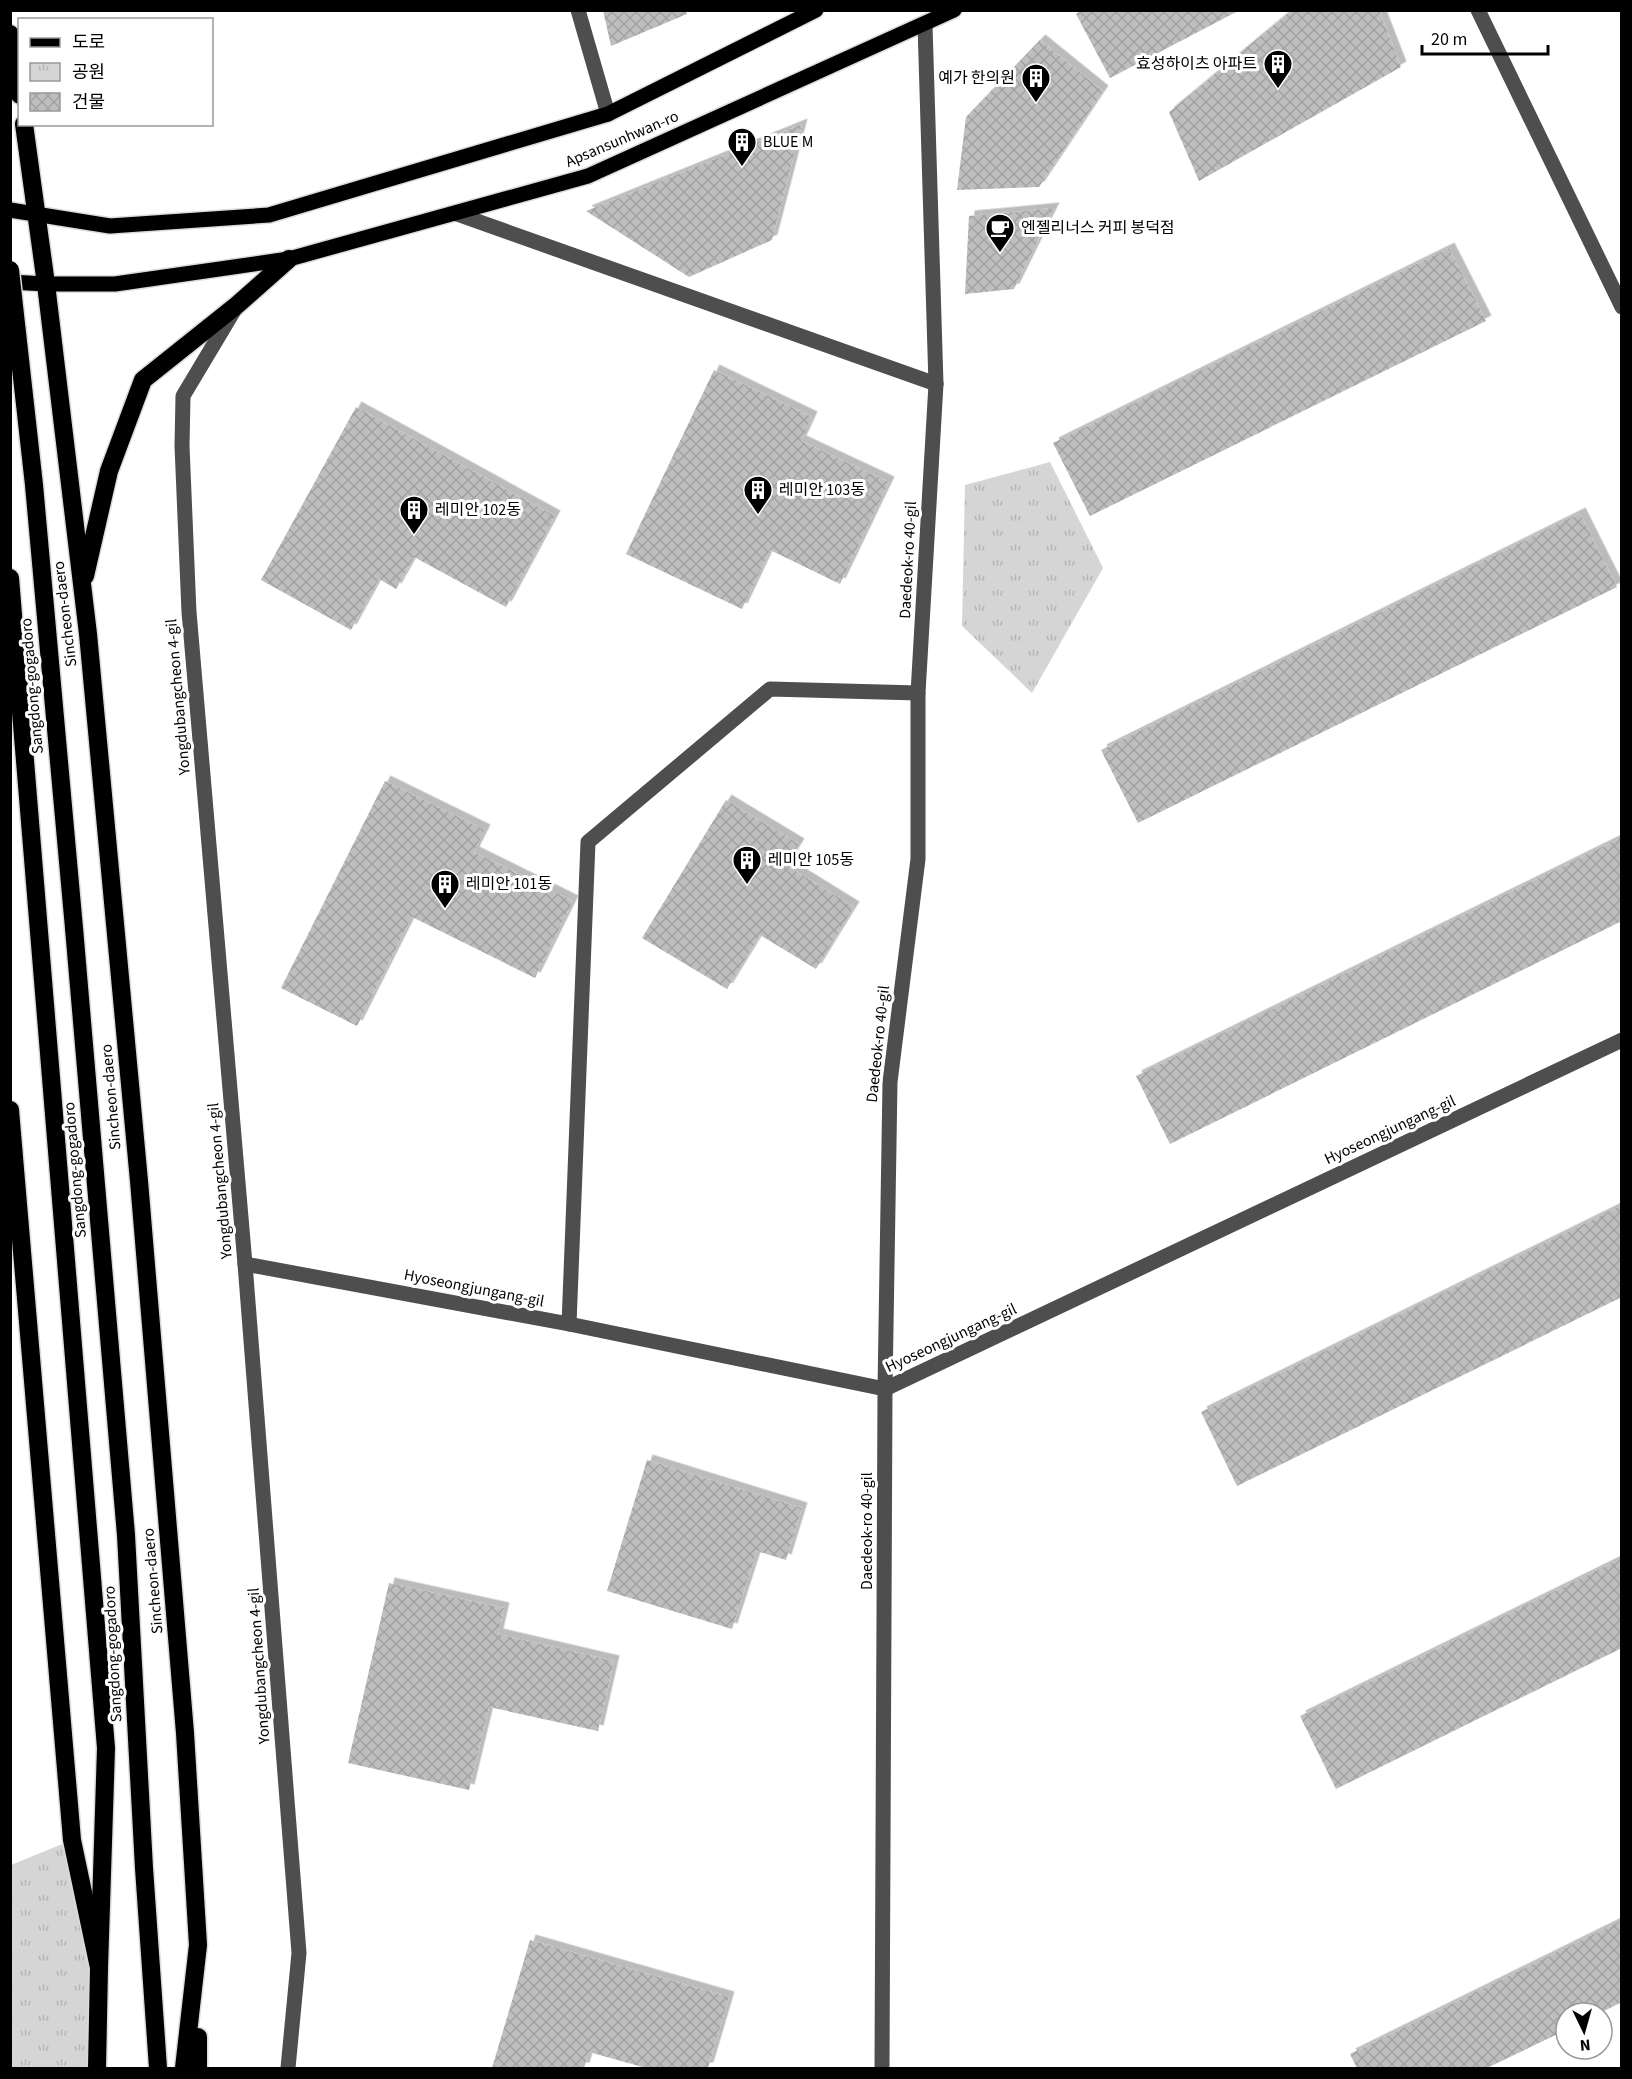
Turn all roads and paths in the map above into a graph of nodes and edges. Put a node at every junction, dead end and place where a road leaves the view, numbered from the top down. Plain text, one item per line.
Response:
1 (578, 10) edge
2 (816, 10) edge
3 (954, 10) edge
4 (1478, 10) edge
5 (925, 25) junction
6 (10, 34) edge
7 (18, 83) edge
8 (608, 114) junction
9 (24, 126) edge
10 (10, 210) edge
11 (457, 214) junction
12 (37, 215) junction
13 (289, 259) junction
14 (10, 270) edge
15 (10, 282) edge
16 (46, 284) junction
17 (237, 305) junction
18 (1622, 307) edge
19 (936, 384) junction
20 (10, 578) edge
21 (82, 590) junction
22 (918, 693) junction
23 (1622, 1040) edge
24 (10, 1110) edge
25 (245, 1264) junction
26 (569, 1324) junction
27 (885, 1389) junction
28 (198, 1945) junction
29 (99, 1968) junction
30 (97, 2068) edge
31 (158, 2068) edge
32 (184, 2068) edge
33 (198, 2068) edge
34 (288, 2068) edge
35 (882, 2068) edge

1 - 8 street, Apsansunhwan-ro
2 - 8 main road, Apsansunhwan-ro
3 - 5 main road, Apsansunhwan-ro
4 - 18 street
5 - 11 main road, Apsansunhwan-ro
5 - 19 street, Daedeok-ro 40-gil
6 - 7 highway
8 - 12 main road
9 - 12 highway, Sincheon-daero
10 - 12 main road
11 - 13 main road, Apsansunhwan-ro
11 - 19 street
12 - 16 highway, Sincheon-daero
13 - 16 main road, Apsansunhwan-ro
13 - 17 highway
14 - 31 highway, Sangdong-gogadoro, bridge
15 - 16 main road, Apsansunhwan-ro
16 - 21 highway, Sincheon-daero
17 - 21 highway
17 - 25 street, Yongdubangcheon 4-gil
19 - 22 street, Daedeok-ro 40-gil
20 - 29 highway, Sangdong-gogadoro
21 - 28 highway, Sincheon-daero
22 - 26 street
22 - 27 street, Daedeok-ro 40-gil
23 - 27 street, Hyoseongjungang-gil
24 - 29 highway
25 - 26 street, Hyoseongjungang-gil
25 - 34 street, Yongdubangcheon 4-gil
26 - 27 street, Hyoseongjungang-gil
27 - 35 street, Daedeok-ro 40-gil
28 - 32 highway, Sincheon-daero
28 - 33 highway
29 - 30 highway

